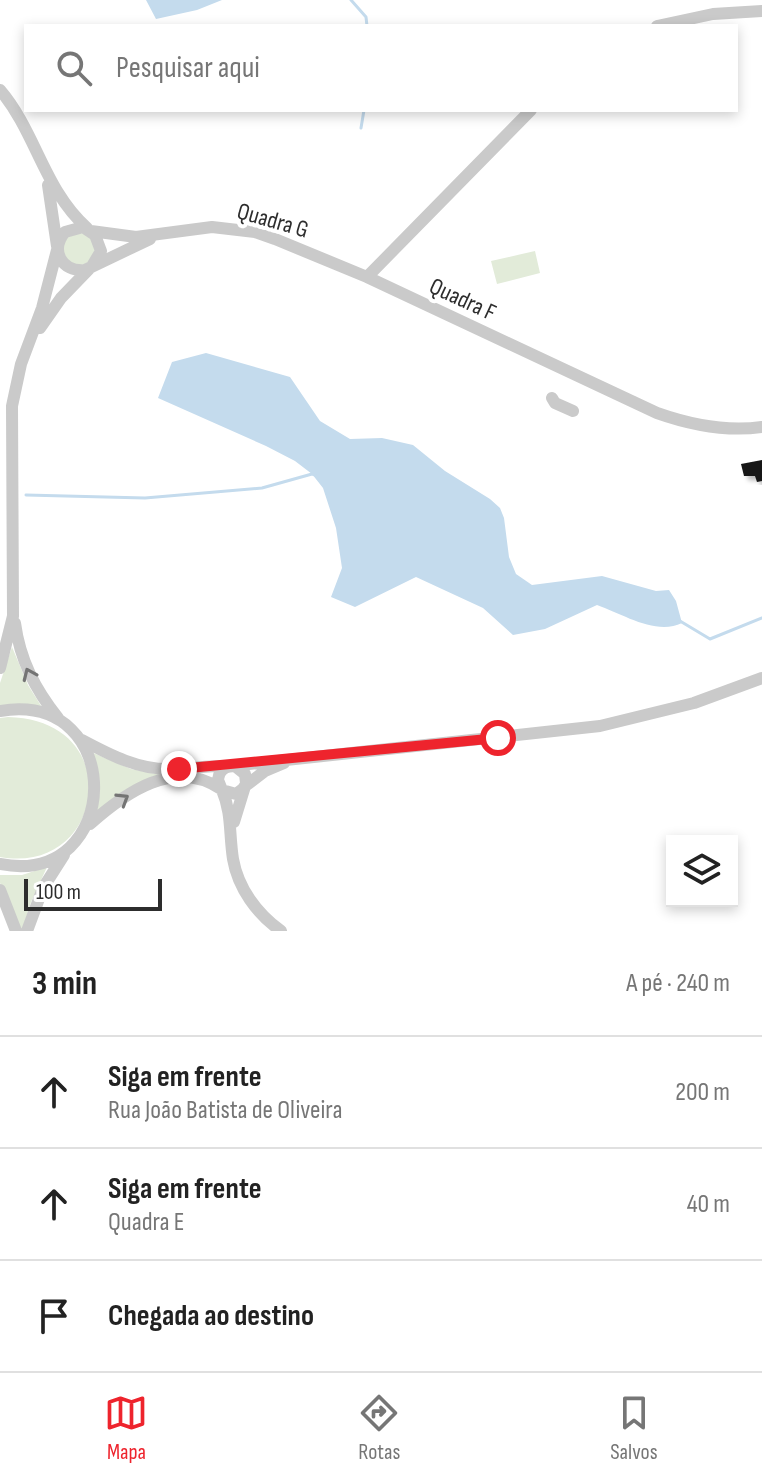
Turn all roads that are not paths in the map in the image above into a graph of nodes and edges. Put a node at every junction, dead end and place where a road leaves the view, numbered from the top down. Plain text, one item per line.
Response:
1 (762, 11) edge
2 (666, 24) edge
3 (0, 90) edge
4 (529, 112) edge
5 (45, 170) junction
6 (90, 230) junction
7 (163, 234) junction
8 (57, 249) junction
9 (92, 267) junction
10 (367, 277) junction
11 (28, 348) junction
12 (552, 398) dead end
13 (573, 411) dead end
14 (762, 427) edge
15 (13, 616) junction
16 (0, 668) edge
17 (762, 678) edge
18 (0, 711) edge
19 (62, 723) junction
20 (80, 739) junction
21 (298, 759) junction
22 (230, 766) junction
23 (244, 788) junction
24 (221, 790) junction
25 (85, 829) junction
26 (232, 833) junction
27 (73, 844) junction
28 (0, 864) edge
29 (0, 890) edge
30 (16, 931) edge
31 (27, 931) edge
32 (281, 931) edge

1 - 2 street
3 - 5 street
4 - 10 street
5 - 6 street
5 - 8 street
6 - 7 street, Quadra G
6 - 8 street
6 - 9 street
7 - 9 street, Quadra G
7 - 10 street, Quadra G
8 - 9 street
8 - 11 street
9 - 11 street
10 - 14 street, Quadra F
11 - 15 street
12 - 13 street
15 - 16 street
19 -> 15 street
17 - 21 street
18 - 19 street
19 - 20 street
20 - 22 street
20 - 25 street
21 - 22 street
21 - 23 street
22 - 23 street
22 - 24 street
23 - 24 street
23 - 26 street
25 -> 24 street
24 - 26 street
25 - 27 street
26 - 32 street
27 - 28 street
27 - 31 street
29 - 30 street

